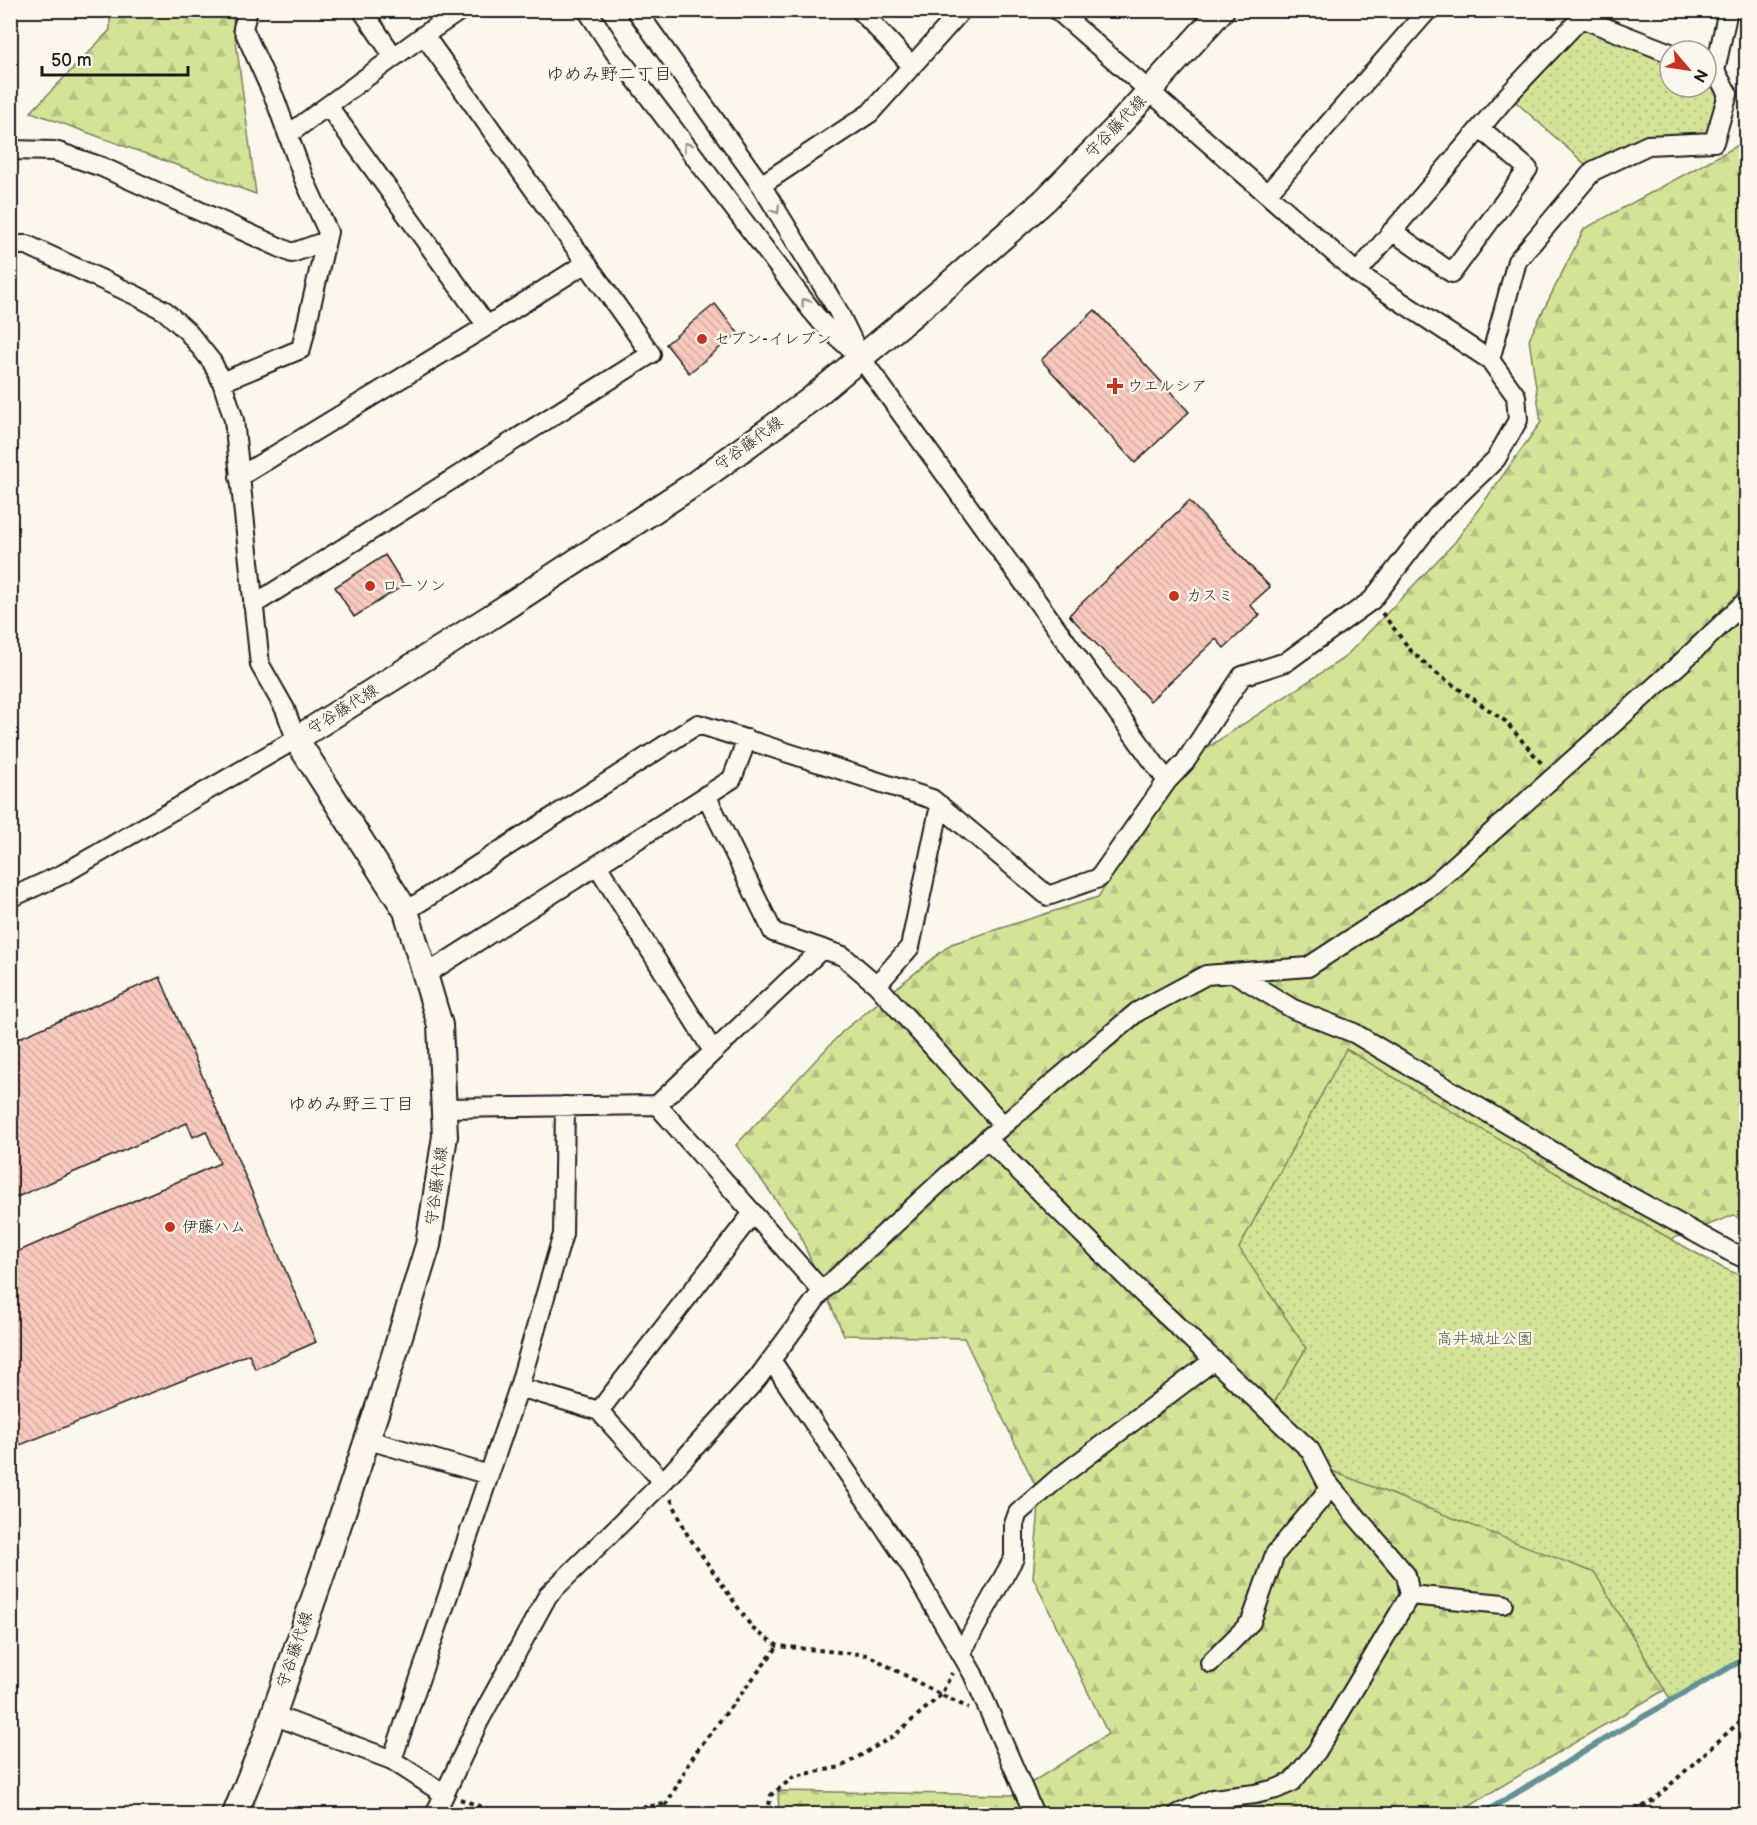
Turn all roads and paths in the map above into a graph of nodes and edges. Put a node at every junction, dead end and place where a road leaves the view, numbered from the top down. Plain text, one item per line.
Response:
1 (248, 10) edge
2 (362, 10) edge
3 (461, 10) edge
4 (587, 10) edge
5 (636, 10) edge
6 (860, 10) edge
7 (962, 10) edge
8 (1057, 10) edge
9 (1222, 10) edge
10 (1428, 10) edge
11 (1728, 10) edge
12 (424, 35) junction
13 (1718, 43) edge
14 (1658, 48) edge
15 (394, 57) junction
16 (912, 66) junction
17 (1718, 80) edge
18 (1150, 91) junction
19 (328, 106) junction
20 (1480, 128) junction
21 (289, 134) junction
22 (10, 150) edge
23 (760, 185) junction
24 (1268, 194) junction
25 (1392, 231) junction
26 (326, 241) junction
27 (10, 248) edge
28 (586, 263) junction
29 (1357, 273) junction
30 (487, 326) junction
31 (861, 358) junction
32 (1490, 360) junction
33 (222, 382) junction
34 (238, 477) junction
35 (1372, 600) junction
36 (1746, 601) edge
37 (253, 605) junction
38 (296, 739) junction
39 (747, 739) junction
40 (1553, 777) junction
41 (1167, 781) junction
42 (706, 795) junction
43 (940, 805) junction
44 (597, 865) junction
45 (10, 898) edge
46 (406, 911) junction
47 (822, 949) junction
48 (1236, 974) junction
49 (425, 975) junction
50 (877, 985) junction
51 (713, 1052) junction
52 (657, 1105) junction
53 (565, 1106) junction
54 (443, 1108) junction
55 (1003, 1125) junction
56 (987, 1138) junction
57 (753, 1213) junction
58 (1746, 1259) edge
59 (822, 1291) junction
60 (771, 1360) junction
61 (1214, 1360) junction
62 (519, 1387) junction
63 (599, 1411) junction
64 (367, 1438) junction
65 (489, 1474) junction
66 (663, 1482) junction
67 (1331, 1487) junction
68 (1410, 1595) junction
69 (1503, 1604) dead end
70 (778, 1646) junction
71 (961, 1653) junction
72 (1210, 1663) dead end
73 (941, 1695) junction
74 (273, 1715) junction
75 (1746, 1716) edge
76 (993, 1720) junction
77 (392, 1760) junction
78 (444, 1794) junction
79 (667, 1804) junction
80 (235, 1815) edge
81 (435, 1815) edge
82 (501, 1815) edge
83 (588, 1815) edge
84 (661, 1815) edge
85 (767, 1815) edge
86 (1034, 1815) edge
87 (1178, 1815) edge
88 (1626, 1815) edge

1 - 21 street
2 - 15 street
3 - 12 street
31 -> 4 street
5 - 23 street
6 - 16 street
7 - 16 street
8 - 18 street
9 - 18 main road, 守谷藤代線
10 - 24 street
11 - 13 street
12 - 15 street
12 - 28 street
14 - 20 street
15 - 19 street
16 - 23 street
17 - 32 street
18 - 24 street
18 - 31 main road, 守谷藤代線
19 - 21 street
19 - 30 street
20 - 25 street
20 - 25 street
21 - 26 street
22 - 26 street
23 -> 31 street
24 - 29 street
25 - 29 street
26 - 33 street
27 - 33 street
28 - 30 street
28 - 37 street
29 - 32 street
30 - 34 street
31 - 38 main road, 守谷藤代線
31 - 41 street
32 - 35 street
33 - 34 street
34 - 37 street
35 - 40 path
35 - 41 street
36 - 40 street
37 - 38 street
38 - 45 street
38 - 46 main road, 守谷藤代線
39 - 42 street
39 - 43 street
39 - 46 street
40 - 48 street
41 - 43 street
42 - 44 street
42 - 47 street
43 - 50 street
44 - 49 street
44 - 51 street
46 - 49 main road, 守谷藤代線
47 - 50 street
47 - 51 street
48 - 55 street
48 - 58 street
49 - 54 main road, 守谷藤代線
50 - 55 street
51 - 52 street
52 - 53 street
52 - 57 street
53 - 54 street
53 - 62 street
54 - 64 main road, 守谷藤代線
55 - 56 street
56 - 59 street
56 - 61 street
57 - 59 street
57 - 63 street
59 - 60 street
60 - 66 street
60 - 71 street
61 - 67 street
61 - 71 street
62 - 63 street
62 - 65 street
63 - 66 street
64 - 65 street
64 - 74 main road, 守谷藤代線
65 - 77 street
66 - 70 path
66 - 78 street
67 - 68 street
67 - 72 street
68 - 69 street
68 - 87 street
70 - 73 path
70 - 79 path
71 - 73 path
71 - 76 street
73 - 76 path
73 - 85 path
74 - 77 street
74 - 80 main road, 守谷藤代線
75 - 88 path
76 - 86 street
77 - 78 street
78 - 81 street
78 - 82 path
79 - 83 path
79 - 84 path

